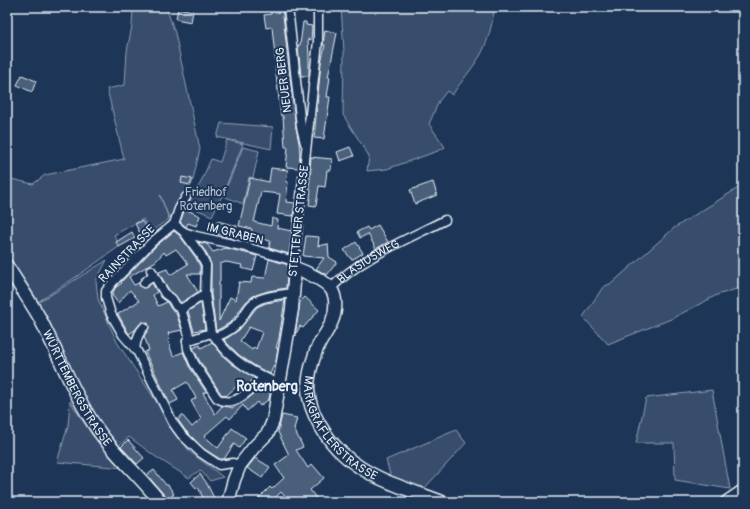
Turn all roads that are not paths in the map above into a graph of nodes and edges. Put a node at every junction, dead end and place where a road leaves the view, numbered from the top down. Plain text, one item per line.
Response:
1 (288, 7) edge
2 (318, 7) edge
3 (306, 149) junction
4 (186, 197) dead end
5 (445, 220) dead end
6 (174, 224) junction
7 (184, 232) junction
8 (294, 265) junction
9 (7, 266) edge
10 (144, 283) dead end
11 (331, 288) junction
12 (292, 293) junction
13 (205, 294) junction
14 (181, 309) junction
15 (144, 327) dead end
16 (213, 335) junction
17 (187, 341) junction
18 (135, 349) junction
19 (264, 378) junction
20 (278, 384) junction
21 (240, 465) junction
22 (743, 491) edge
23 (160, 502) edge
24 (228, 502) edge
25 (442, 502) edge
26 (727, 502) edge

1 - 3 street, NEUER BERG
2 - 3 street, STETTENER STRASSE
3 - 8 street, STETTENER STRASSE
4 - 6 street, RAINSTRASSE
5 - 11 street, BLASIUSWEG
6 - 7 street, IM GRABEN
6 - 18 street, RAINSTRASSE
7 - 8 street, IM GRABEN
7 - 13 street
8 - 11 street, BLASIUSWEG
8 - 12 street, STETTENER STRASSE
9 - 23 street, WÜRTTEMBERGSTRASSE
10 - 14 street
11 - 25 street, MARKGRÄFLERSTRASSE
12 - 16 street
12 - 20 street, STETTENER STRASSE
13 - 14 street
13 - 16 street
14 - 17 street
15 - 18 street
16 - 17 street
16 - 19 street
17 - 19 street
18 - 21 street, RAINSTRASSE
19 - 20 street
20 - 21 street, STETTENER STRASSE
21 - 24 street
22 - 26 street

